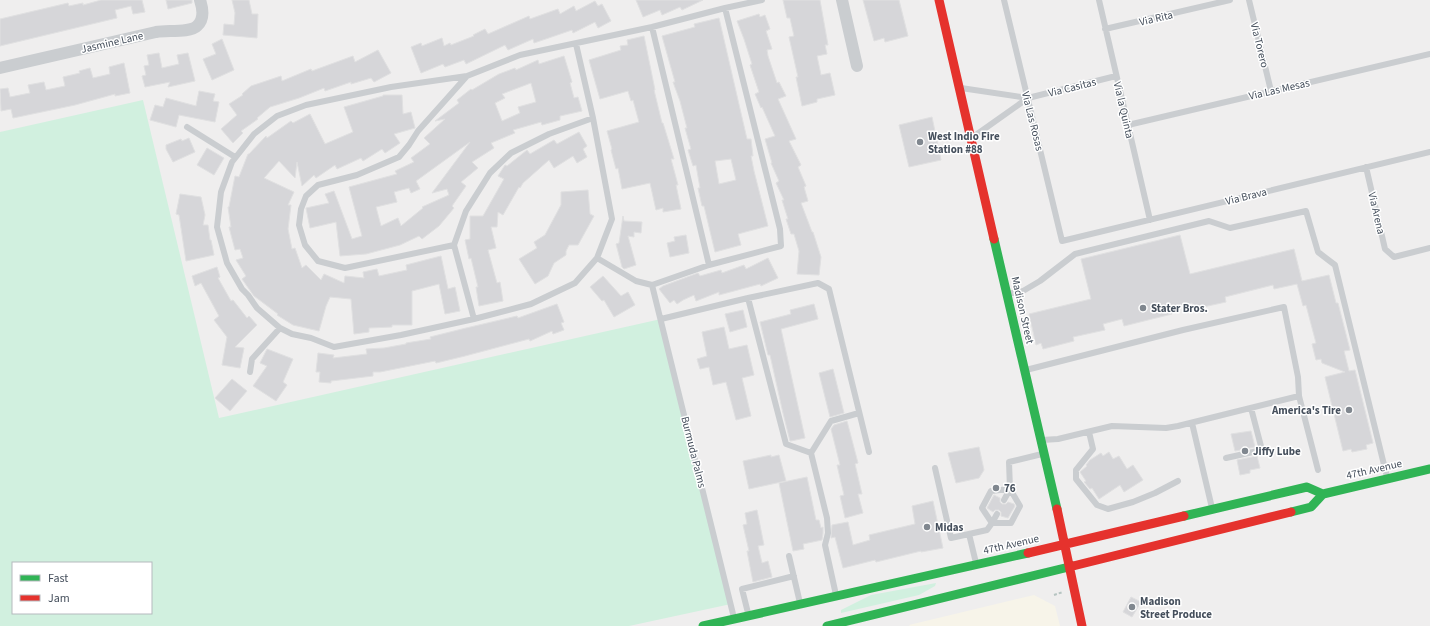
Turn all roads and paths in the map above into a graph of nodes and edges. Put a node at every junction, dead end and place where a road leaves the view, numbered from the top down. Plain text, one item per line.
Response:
1 (200, 0) edge
2 (762, 0) edge
3 (842, 0) edge
4 (939, 0) edge
5 (1004, 0) edge
6 (1099, 0) edge
7 (1230, 0) edge
8 (1249, 0) edge
9 (725, 8) junction
10 (652, 28) junction
11 (1105, 29) junction
12 (576, 44) junction
13 (1430, 54) edge
14 (856, 66) dead end
15 (0, 68) edge
16 (467, 76) junction
17 (1116, 76) junction
18 (960, 87) junction
19 (1271, 91) junction
20 (1028, 98) junction
21 (593, 118) junction
22 (1128, 125) junction
23 (187, 126) dead end
24 (972, 138) junction
25 (1430, 152) edge
26 (235, 157) junction
27 (1366, 167) junction
28 (1150, 220) junction
29 (1062, 242) joint
30 (454, 245) junction
31 (1430, 248) edge
32 (597, 258) junction
33 (709, 266) junction
34 (652, 285) junction
35 (1007, 294) junction
36 (748, 298) junction
37 (474, 319) junction
38 (661, 319) junction
39 (280, 328) junction
40 (1024, 370) junction
41 (250, 372) dead end
42 (1299, 396) junction
43 (1251, 408) junction
44 (859, 413) junction
45 (1192, 423) junction
46 (1089, 432) junction
47 (1040, 440) junction
48 (869, 452) dead end
49 (811, 453) junction
50 (1043, 454) junction
51 (1226, 458) dead end
52 (935, 468) dead end
53 (1430, 469) edge
54 (1318, 470) dead end
55 (1387, 479) junction
56 (1178, 481) dead end
57 (1010, 489) junction
58 (1323, 494) junction
59 (1004, 500) dead end
60 (1212, 510) junction
61 (997, 514) dead end
62 (992, 523) junction
63 (969, 534) junction
64 (1064, 544) junction
65 (789, 556) dead end
66 (976, 564) junction
67 (1069, 567) junction
68 (794, 576) junction
69 (836, 596) junction
70 (801, 604) junction
71 (749, 616) junction
72 (736, 623) edge
73 (702, 626) edge
74 (827, 626) edge
75 (1082, 626) edge

1 - 15 street, Jasmine Lane
2 - 9 lane
3 - 14 street
4 - 18 main road, Madison Street
5 - 20 lane, Via Las Rosas
6 - 11 lane, Via la Quinta
7 - 11 lane, Via Rita
8 - 19 lane, Via Torero
9 - 10 lane
9 - 33 lane
10 - 12 lane
10 - 33 lane
11 - 17 lane, Via la Quinta
12 - 16 lane
12 - 21 lane
13 - 19 lane, Via Las Mesas
16 - 26 lane
16 - 30 lane
17 - 20 lane, Via Casitas
17 - 22 lane, Via la Quinta
18 - 20 lane, Via Casitas
18 - 24 main road, Madison Street
19 - 22 lane, Via Las Mesas
20 - 24 lane, Via Casitas
20 - 29 lane, Via Las Rosas
21 - 30 lane
21 - 32 lane
22 - 28 lane, Via la Quinta
23 - 26 lane
24 - 35 main road, Madison Street
25 - 27 lane, Via Brava
26 - 39 lane
27 - 28 lane, Via Brava
27 - 31 lane, Via Arena
28 - 29 lane, Via Brava
30 - 37 lane
32 - 34 lane
32 - 37 lane
33 - 34 lane
34 - 38 lane, Burmuda Palms
35 - 40 main road, Madison Street
35 - 55 lane
36 - 38 lane
36 - 44 lane
36 - 49 lane
37 - 39 lane
38 - 72 lane, Burmuda Palms
39 - 41 lane
40 - 42 lane
40 - 47 main road, Madison Street
42 - 43 lane
42 - 54 lane
43 - 45 lane
43 - 51 lane
44 - 48 lane
44 - 49 lane
45 - 46 lane
45 - 60 lane
46 - 47 lane
46 - 56 lane
47 - 50 main road, Madison Street
49 - 69 lane
50 - 57 lane
50 - 64 main road, Madison Street
52 - 63 lane
53 - 55 main road, 47th Avenue
55 - 58 main road, 47th Avenue
57 - 59 lane
57 - 62 lane
57 - 62 lane
58 - 60 main road, 47th Avenue
58 - 67 main road
60 - 64 main road, 47th Avenue
61 - 62 lane
62 - 63 lane
63 - 66 lane
64 - 66 main road, 47th Avenue
64 - 67 main road, Madison Street
65 - 68 lane
66 - 69 main road, 47th Avenue
67 - 74 main road
67 - 75 main road, Madison Street
68 - 70 lane
68 - 71 lane
69 - 70 main road, 47th Avenue
70 - 71 main road, 47th Avenue
71 - 72 main road, 47th Avenue
72 - 73 main road, 47th Avenue

